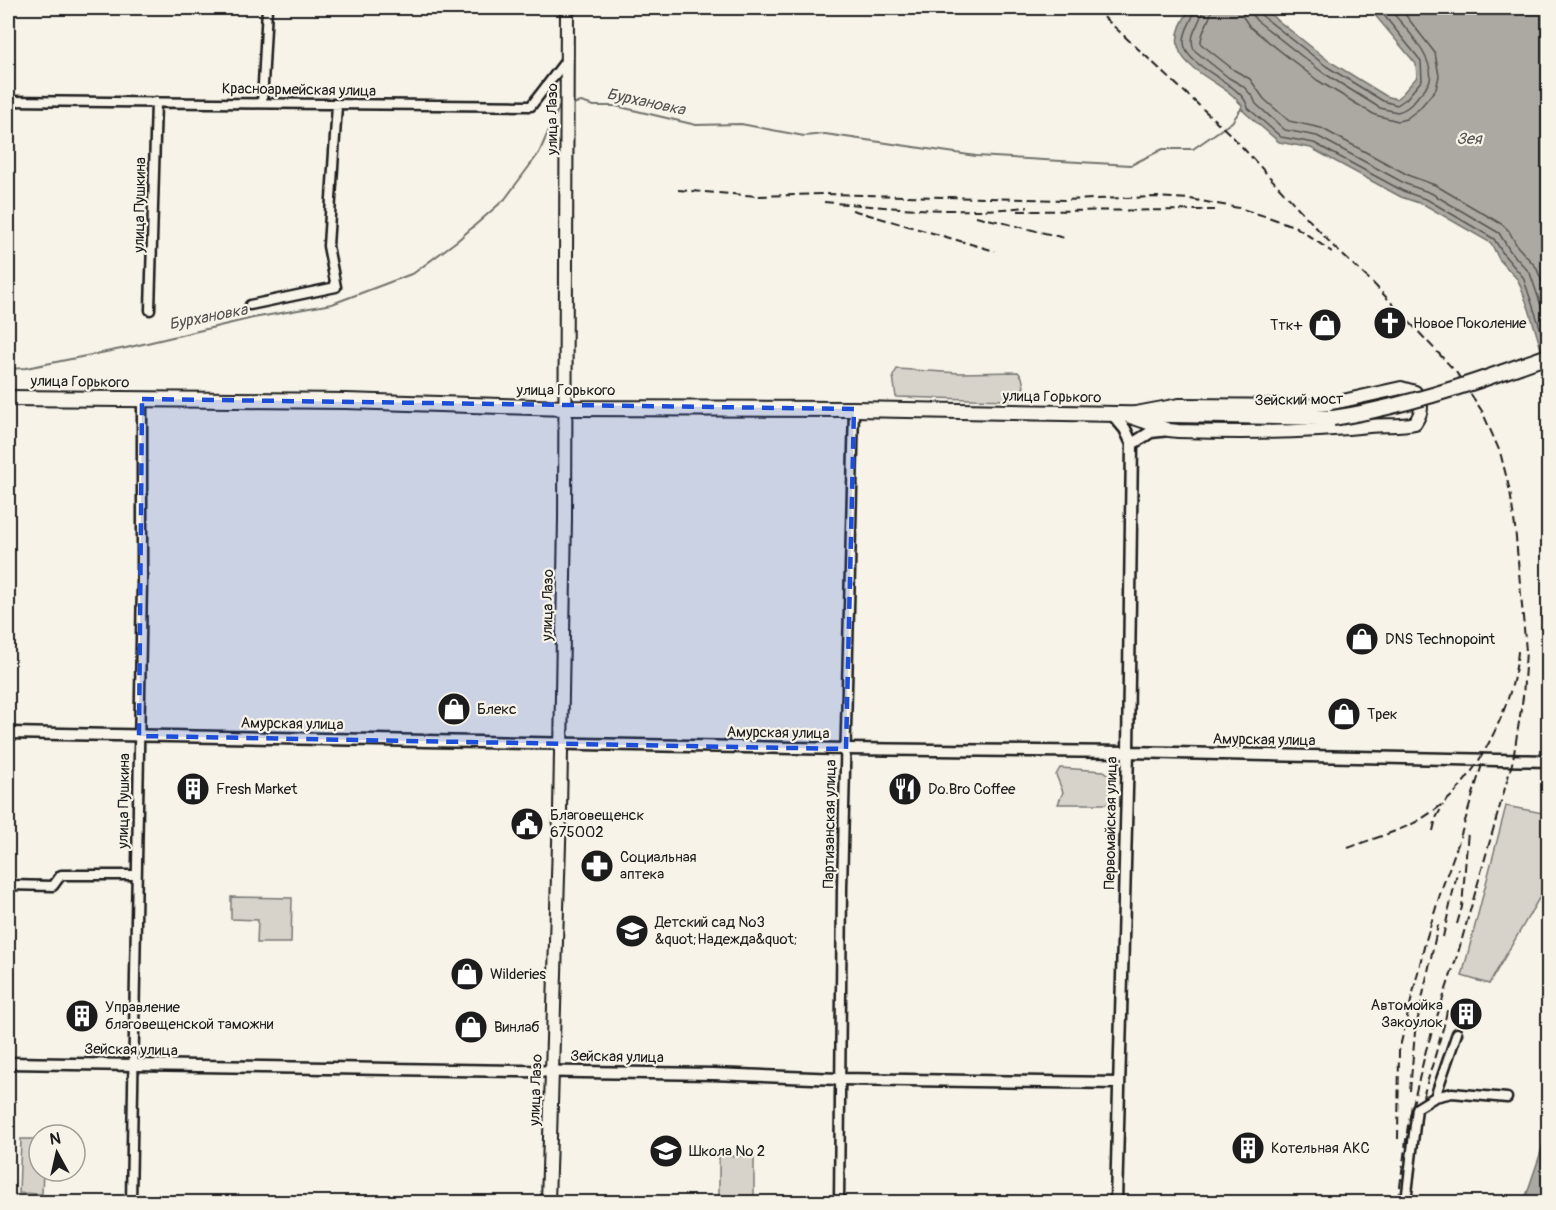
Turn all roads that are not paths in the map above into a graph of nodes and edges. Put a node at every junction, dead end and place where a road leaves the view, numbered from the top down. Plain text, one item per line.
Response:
1 (267, 8) edge
2 (567, 8) edge
3 (567, 59) junction
4 (8, 101) edge
5 (156, 102) junction
6 (261, 103) junction
7 (337, 105) junction
8 (250, 305) dead end
9 (150, 309) dead end
10 (1548, 356) edge
11 (8, 398) edge
12 (142, 399) junction
13 (566, 408) junction
14 (854, 410) junction
15 (1119, 415) junction
16 (1168, 430) junction
17 (1132, 444) junction
18 (8, 733) edge
19 (139, 736) junction
20 (561, 744) junction
21 (846, 749) junction
22 (1128, 752) junction
23 (1548, 761) edge
24 (136, 875) junction
25 (8, 885) edge
26 (1457, 1033) dead end
27 (8, 1063) edge
28 (135, 1065) junction
29 (551, 1071) junction
30 (839, 1079) junction
31 (1118, 1083) junction
32 (1435, 1097) junction
33 (1507, 1098) dead end
34 (131, 1203) edge
35 (548, 1203) edge
36 (839, 1203) edge
37 (1116, 1203) edge
38 (1406, 1203) edge

1 - 6 street
2 - 3 main road, улица Лазо
3 - 7 street, Красноармейская улица
3 - 13 main road, улица Лазо
4 - 5 street, Красноармейская улица
5 - 6 street, Красноармейская улица
5 - 9 street, улица Пушкина
6 - 7 street, Красноармейская улица
7 - 8 street
10 - 15 main road, Зейский мост, bridge
11 - 12 main road, улица Горького
12 - 13 main road, улица Горького
12 - 19 street, улица Пушкина
13 - 14 main road, улица Горького
13 - 20 main road, улица Лазо
14 - 15 main road, улица Горького
14 - 21 street, Партизанская улица
15 - 16 main road, улица Горького
15 - 16 main road, улица Горького
15 - 17 street
16 - 17 street
17 - 22 street, Первомайская улица
18 - 19 street, Амурская улица
19 - 20 street, Амурская улица
19 - 24 street, улица Пушкина
20 - 21 street, Амурская улица
20 - 29 main road, улица Лазо
21 - 22 street, Амурская улица
21 - 30 street, Партизанская улица
22 - 23 street, Амурская улица
22 - 31 street, Первомайская улица
24 - 25 street
24 - 28 street, улица Пушкина
26 - 32 street
27 - 28 street, Зейская улица
28 - 29 street, Зейская улица
28 - 34 street, улица Пушкина
29 - 30 street, Зейская улица
29 - 35 main road, улица Лазо
30 - 31 street, Зейская улица
30 - 36 street, Партизанская улица
31 - 37 street, Первомайская улица
32 - 33 street
32 - 38 street

